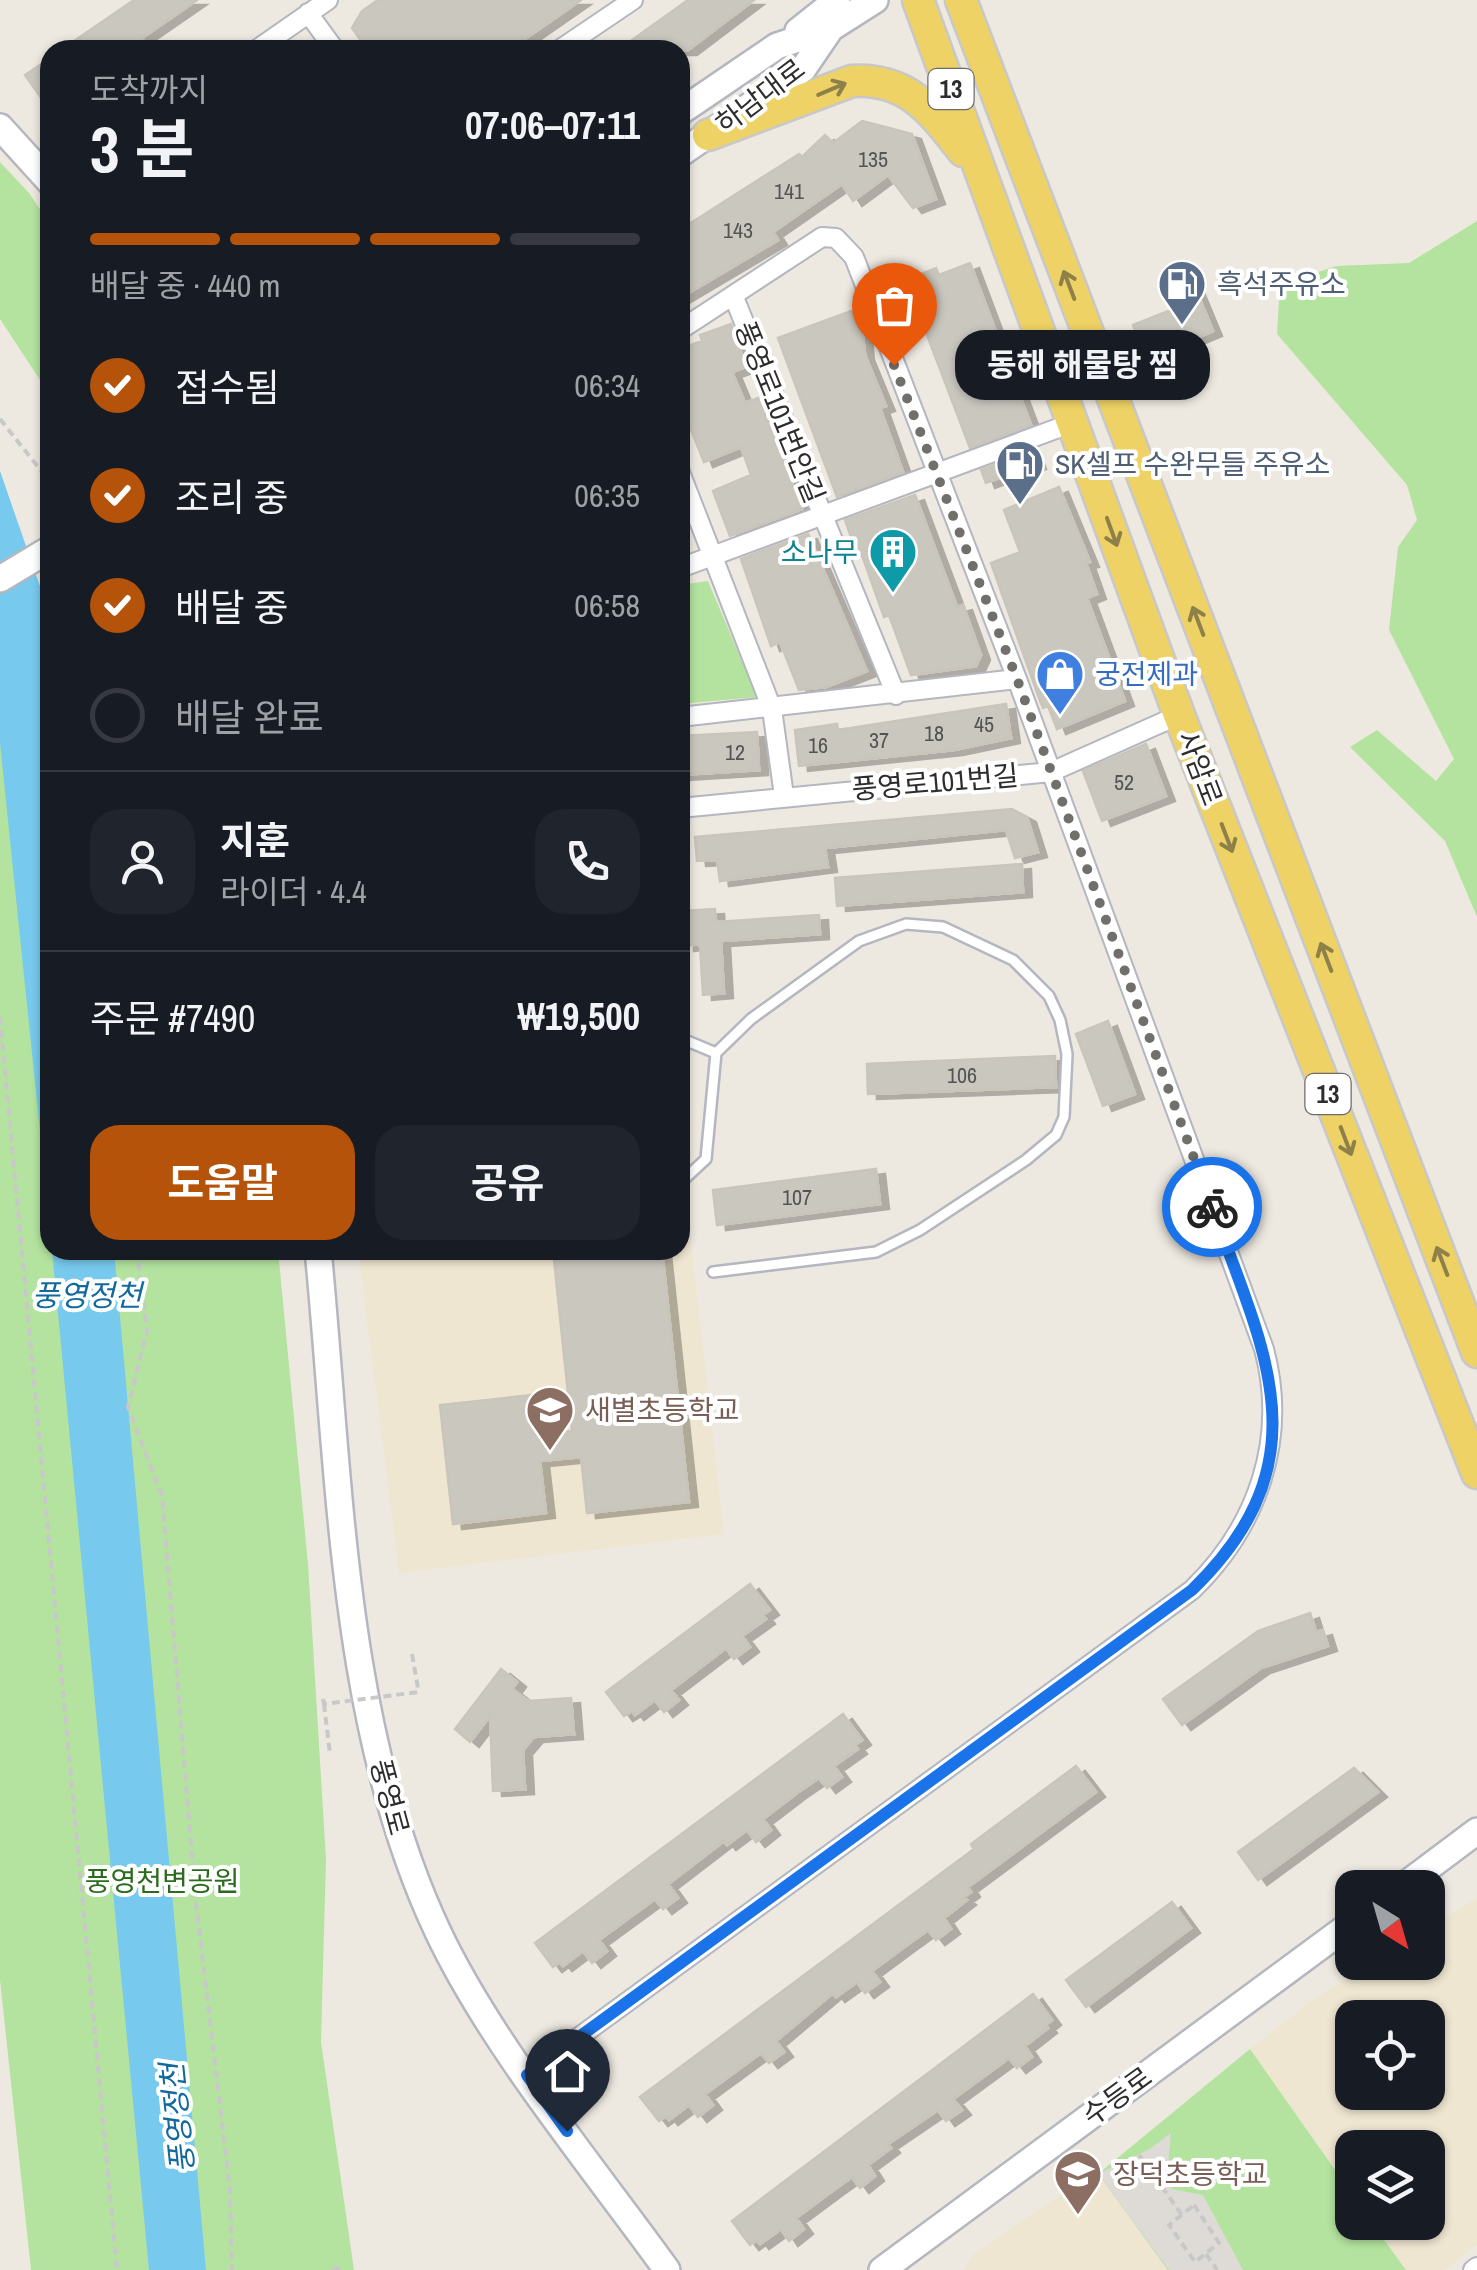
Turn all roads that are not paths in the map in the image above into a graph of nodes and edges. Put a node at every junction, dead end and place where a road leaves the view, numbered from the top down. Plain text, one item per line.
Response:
1 (328, 0) edge
2 (633, 0) edge
3 (837, 0) edge
4 (874, 0) edge
5 (918, 0) edge
6 (960, 0) edge
7 (305, 7) edge
8 (831, 28) junction
9 (267, 40) edge
10 (327, 40) edge
11 (574, 40) edge
12 (777, 46) junction
13 (690, 105) edge
14 (0, 127) edge
15 (708, 135) junction
16 (690, 147) edge
17 (40, 171) edge
18 (983, 178) junction
19 (733, 295) junction
20 (690, 323) edge
21 (1072, 423) junction
22 (935, 472) junction
23 (690, 498) edge
24 (822, 512) junction
25 (40, 554) edge
26 (712, 556) junction
27 (690, 564) edge
28 (0, 580) edge
29 (1017, 679) junction
30 (896, 695) junction
31 (772, 709) junction
32 (1179, 715) junction
33 (690, 716) edge
34 (1051, 772) junction
35 (784, 796) junction
36 (690, 807) edge
37 (690, 1042) edge
38 (716, 1053) junction
39 (690, 1174) edge
40 (319, 1260) edge
41 (714, 1272) dead end
42 (1477, 1352) edge
43 (1477, 1473) edge
44 (1477, 1831) edge
45 (1424, 1870) edge
46 (1335, 1936) edge
47 (527, 2075) junction
48 (667, 2270) edge
49 (882, 2270) edge

1 - 7 street
2 - 11 street
3 - 12 main road
4 - 8 main road, 하남대로
5 - 18 main road, 사암로 / 13
42 -> 6 main road, 사암로 / 13
7 - 9 street
7 - 10 street
8 - 12 main road, 하남대로
8 - 15 main road, 하남대로
12 - 13 main road, 하남대로
14 - 17 main road
15 - 16 main road, 하남대로
15 -> 18 main road
18 - 21 main road, 사암로 / 13
19 - 20 street, 풍영로101번안길
19 - 22 street, 풍영로101번안길
19 - 24 street, 풍영로101번안길
21 - 22 street
21 -> 32 main road, 사암로 / 13
22 - 24 street
22 - 29 street, 풍영로101번안길
23 - 26 street
24 - 26 street
24 - 30 street, 풍영로101번안길
25 - 28 main road
26 - 27 street
26 - 31 street
29 - 30 street
29 - 34 street, 풍영로101번안길
30 - 31 street
31 - 33 street
31 - 35 street
32 - 34 street, 풍영로101번길
32 -> 43 main road, 사암로 / 13
34 - 35 street, 풍영로101번길
34 - 47 street, 풍영로101번안길
35 - 36 street, 풍영로101번길
37 - 38 lane
38 - 39 lane
38 - 41 lane
40 - 47 main road, 풍영로
44 - 45 main road
46 - 49 main road, 수등로
47 - 48 main road, 풍영로

